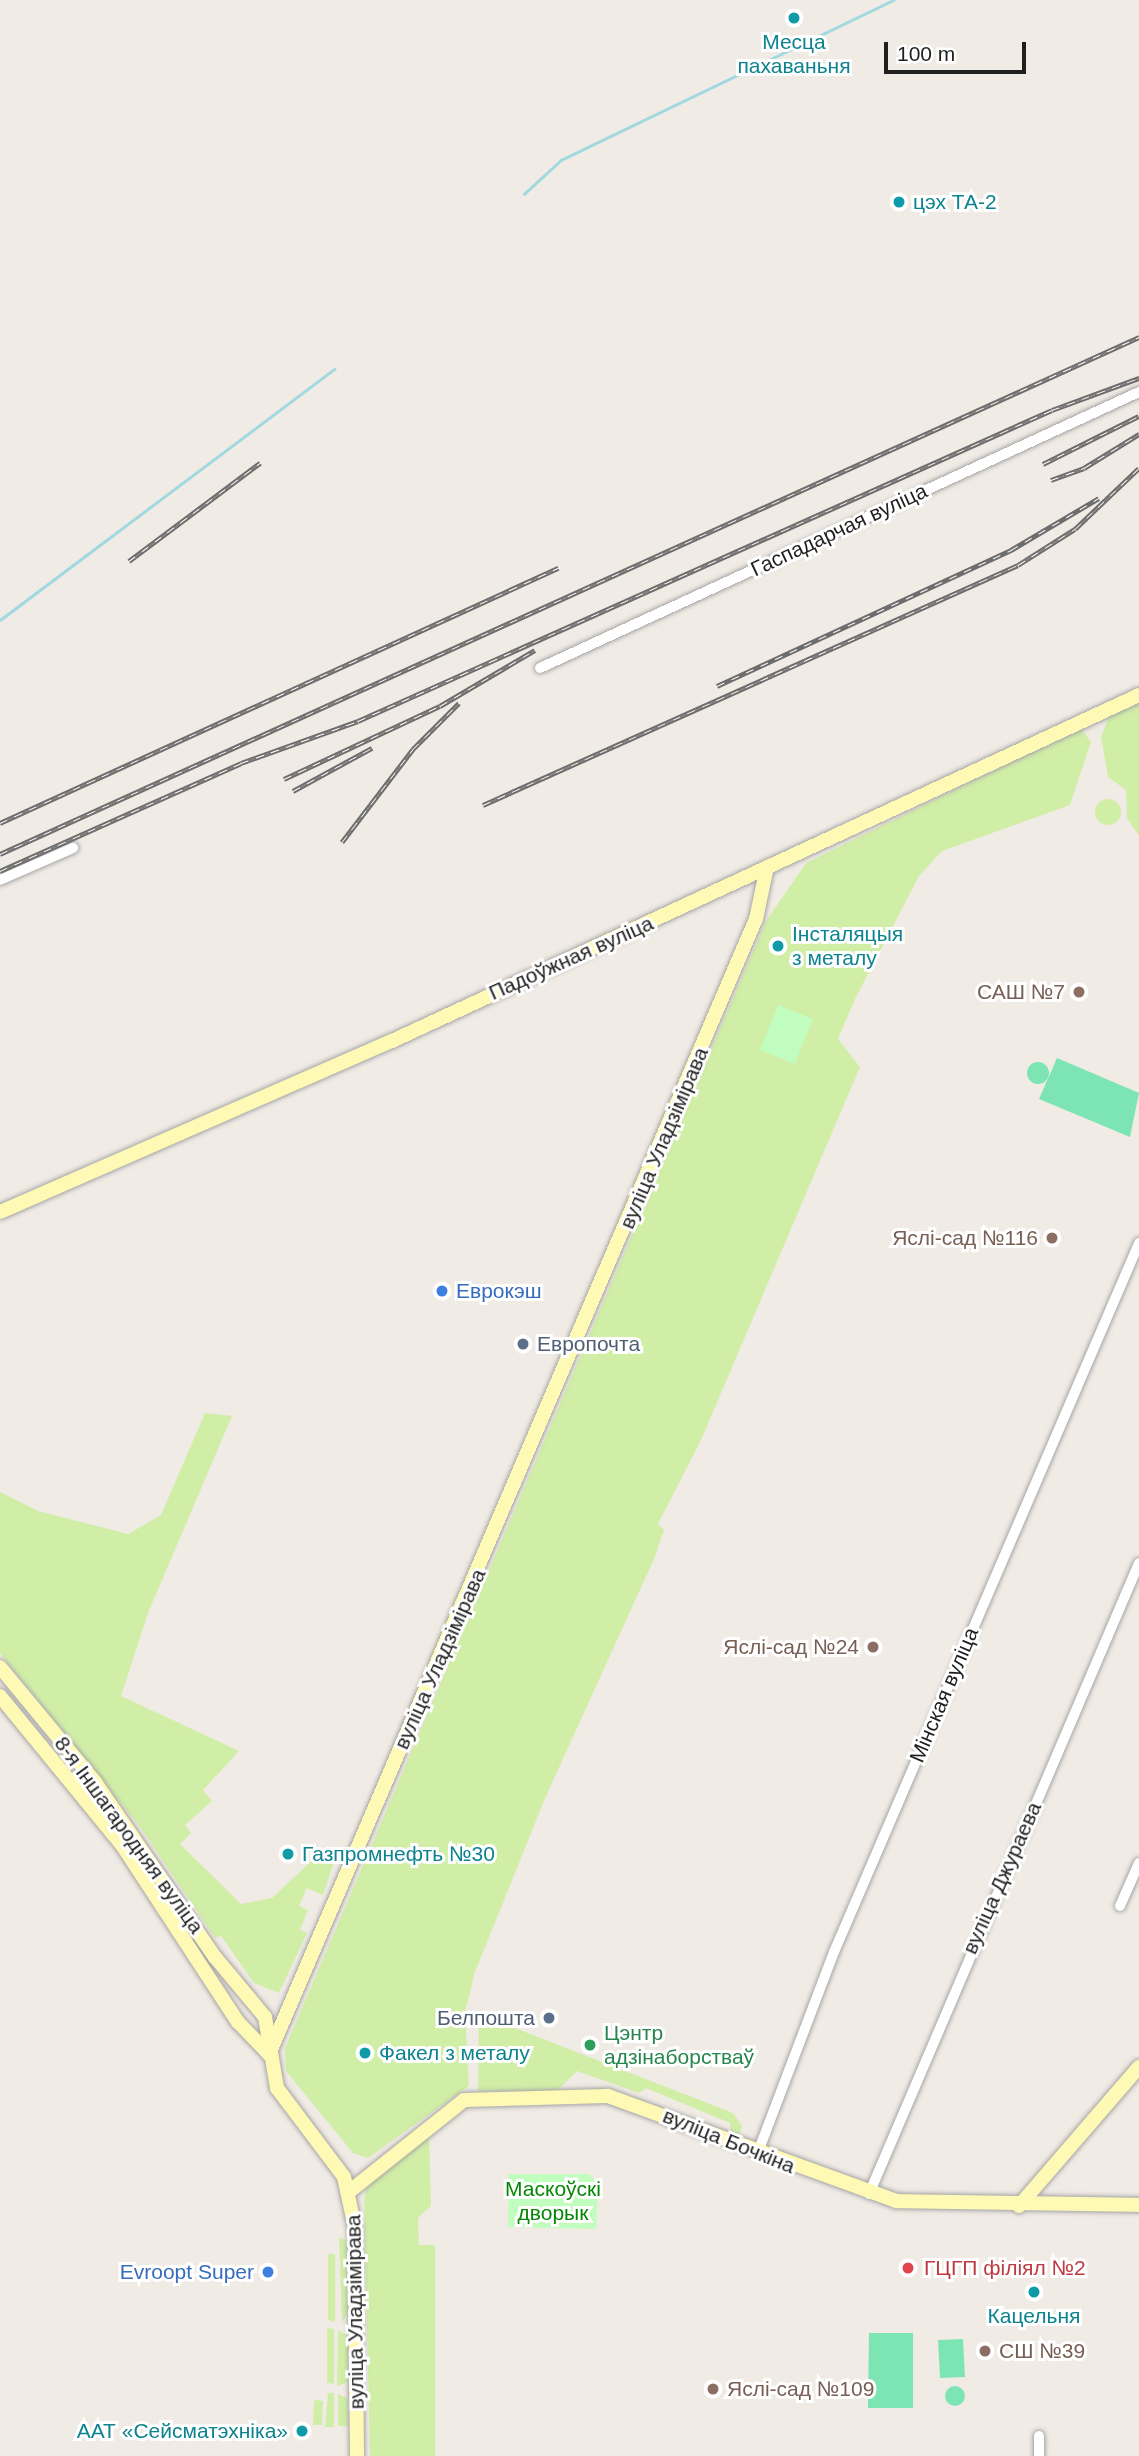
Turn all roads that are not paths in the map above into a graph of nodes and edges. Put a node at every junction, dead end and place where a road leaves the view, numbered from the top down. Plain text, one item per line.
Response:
1 (1139, 392) edge
2 (540, 668) dead end
3 (1139, 695) edge
4 (72, 848) dead end
5 (767, 867) junction
6 (0, 880) edge
7 (0, 1212) edge
8 (1139, 1243) edge
9 (1139, 1563) edge
10 (0, 1667) edge
11 (0, 1696) edge
12 (1139, 1863) edge
13 (1120, 1906) dead end
14 (292, 2005) junction
15 (252, 2008) junction
16 (269, 2054) junction
17 (1139, 2067) edge
18 (758, 2152) junction
19 (350, 2191) junction
20 (869, 2194) junction
21 (1139, 2204) edge
22 (1019, 2206) junction
23 (1039, 2437) dead end
24 (356, 2456) edge
25 (1039, 2456) edge

1 - 2 street, Гаспадарчая вуліца
3 - 5 main road, Падоўжная вуліца
4 - 6 street
5 - 7 main road, Падоўжная вуліца
5 - 14 main road, вуліца Уладзімірава
8 - 18 street, Мінская вуліца
9 - 20 street, вуліца Джураева
10 - 15 main road, 8-я Іншагародняя вуліца
11 - 16 main road, 8-я Іншагародняя вуліца
12 - 13 street
14 - 15 main road
14 - 16 main road, вуліца Уладзімірава
15 - 16 main road, 8-я Іншагародняя вуліца
16 - 19 main road, вуліца Уладзімірава
17 - 22 main road
18 - 19 main road, вуліца Бочкіна
18 - 20 main road, вуліца Бочкіна
19 - 24 main road, вуліца Уладзімірава
20 - 22 main road, вуліца Бочкіна
21 - 22 main road, вуліца Бочкіна
23 - 25 street

